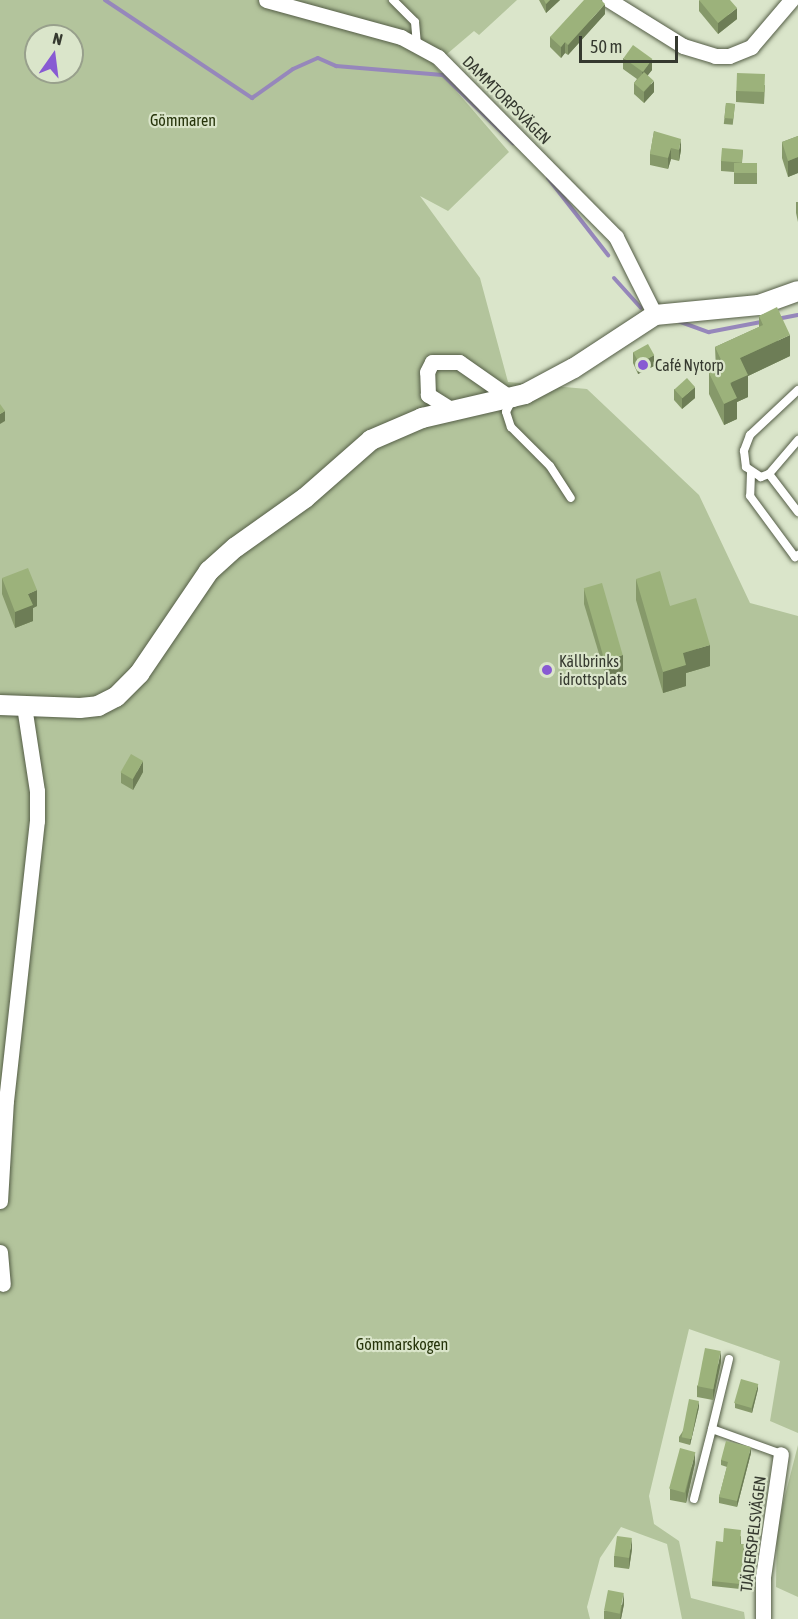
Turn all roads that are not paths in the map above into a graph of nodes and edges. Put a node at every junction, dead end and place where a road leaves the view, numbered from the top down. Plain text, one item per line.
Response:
1 (266, 0) edge
2 (393, 0) edge
3 (609, 0) edge
4 (790, 0) edge
5 (417, 43) junction
6 (798, 291) edge
7 (655, 315) junction
8 (797, 394) edge
9 (512, 399) junction
10 (454, 411) junction
11 (798, 440) edge
12 (751, 473) junction
13 (768, 474) junction
14 (571, 498) dead end
15 (798, 512) edge
16 (798, 555) edge
17 (0, 705) edge
18 (24, 706) junction
19 (0, 1201) edge
20 (0, 1252) edge
21 (3, 1284) dead end
22 (729, 1359) dead end
23 (712, 1429) junction
24 (781, 1454) joint
25 (694, 1500) dead end
26 (763, 1619) edge

1 - 5 street, DAMMTORPSVÄGEN
2 - 5 lane
3 - 4 street
5 - 7 street, DAMMTORPSVÄGEN
6 - 7 street
7 - 9 street
8 - 12 lane
9 - 10 street
9 - 10 street
9 - 14 lane
10 - 18 street
11 - 13 lane
12 - 13 lane
12 - 16 lane
13 - 15 lane
17 - 18 street
18 - 19 street
20 - 21 street
22 - 23 lane
23 - 24 lane
23 - 25 lane
24 - 26 street, TJÄDERSPELSVÄGEN

